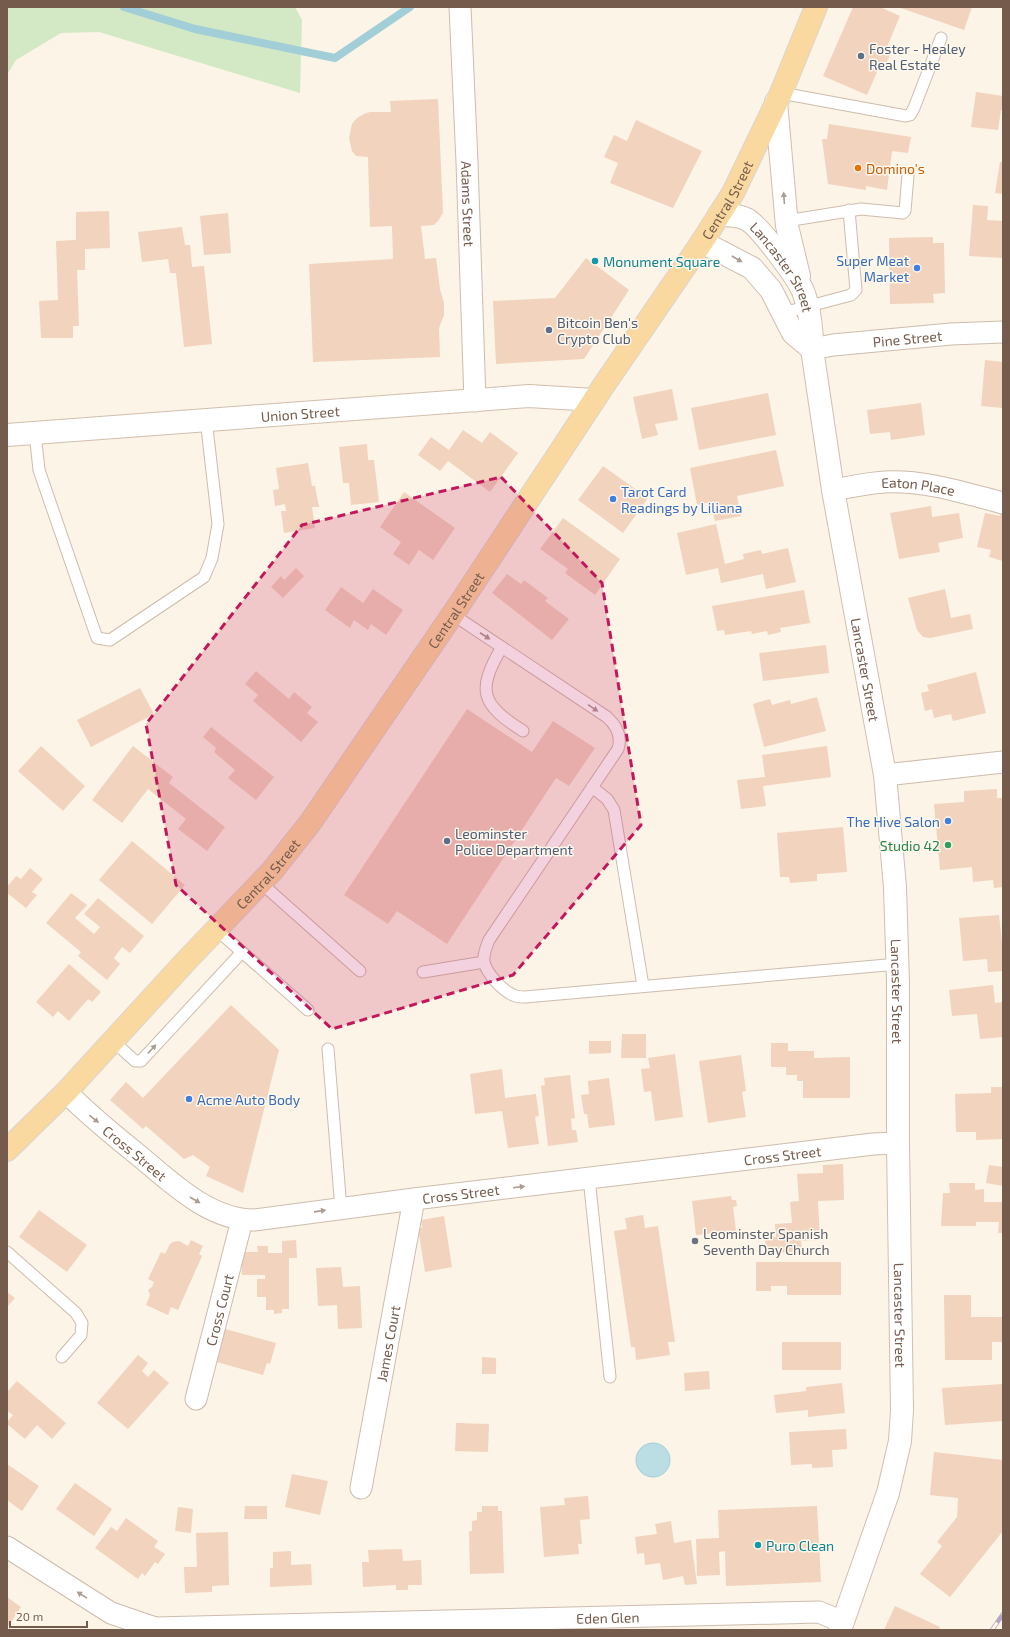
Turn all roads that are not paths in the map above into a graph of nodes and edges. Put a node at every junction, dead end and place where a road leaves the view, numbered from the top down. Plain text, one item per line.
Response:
1 (460, 7) edge
2 (816, 7) edge
3 (941, 38) dead end
4 (779, 98) junction
5 (908, 175) dead end
6 (849, 210) junction
7 (719, 215) junction
8 (786, 221) junction
9 (702, 242) junction
10 (804, 299) junction
11 (783, 314) junction
12 (1003, 332) edge
13 (812, 349) junction
14 (594, 400) junction
15 (475, 401) junction
16 (206, 419) junction
17 (34, 433) junction
18 (7, 435) edge
19 (833, 490) junction
20 (1003, 503) edge
21 (452, 614) junction
22 (502, 648) junction
23 (524, 731) dead end
24 (1003, 762) edge
25 (885, 775) junction
26 (592, 787) junction
27 (261, 883) junction
28 (216, 929) junction
29 (242, 952) junction
30 (484, 962) junction
31 (898, 964) junction
32 (360, 971) dead end
33 (423, 972) dead end
34 (643, 986) junction
35 (308, 1010) dead end
36 (113, 1041) junction
37 (328, 1049) dead end
38 (66, 1092) junction
39 (10, 1141) edge
40 (898, 1143) junction
41 (589, 1178) junction
42 (414, 1199) junction
43 (341, 1208) junction
44 (242, 1220) junction
45 (7, 1252) edge
46 (62, 1357) dead end
47 (610, 1377) dead end
48 (196, 1399) dead end
49 (361, 1488) dead end
50 (7, 1547) edge
51 (842, 1626) edge
52 (155, 1629) edge

1 - 15 street, Adams Street
2 - 4 main road, Central Street
3 - 4 lane
4 - 7 main road, Central Street
8 -> 4 main road
5 - 6 lane
6 - 8 lane
6 - 10 lane
7 - 9 main road, Central Street
7 - 10 main road, Lancaster Street
8 - 10 main road
9 -> 11 main road, Lancaster Street
9 - 14 main road, Central Street
10 - 11 lane
10 - 13 main road, Lancaster Street
11 - 13 main road, Lancaster Street
12 - 13 street, Pine Street
13 - 19 main road, Lancaster Street
14 - 15 main road, Union Street
14 - 21 main road, Central Street
15 - 16 main road, Union Street
16 - 17 main road, Union Street
16 - 17 lane
17 - 18 main road, Union Street
19 - 20 street, Eaton Place
19 - 25 main road, Lancaster Street
21 -> 22 lane
21 - 27 main road, Central Street
22 - 23 lane
22 -> 26 lane
24 - 25 street
25 - 31 main road, Lancaster Street
26 - 30 lane
26 - 34 lane
27 - 28 main road, Central Street
27 - 32 lane
28 - 29 lane
28 - 36 main road, Central Street
29 - 35 lane
36 -> 29 lane
30 - 33 lane
30 - 34 lane
31 - 34 lane
31 - 40 main road, Lancaster Street
36 - 38 main road, Central Street
37 - 43 lane
38 - 39 main road, Central Street
38 -> 44 street, Cross Street
40 - 41 street, Cross Street
40 - 51 main road, Lancaster Street
42 -> 41 street, Cross Street
41 - 47 lane
42 - 43 street, Cross Street
42 - 49 street, James Court
44 -> 43 street, Cross Street
44 - 48 street, Cross Court
45 - 46 lane
52 -> 50 street
51 - 52 street, Eden Glen

